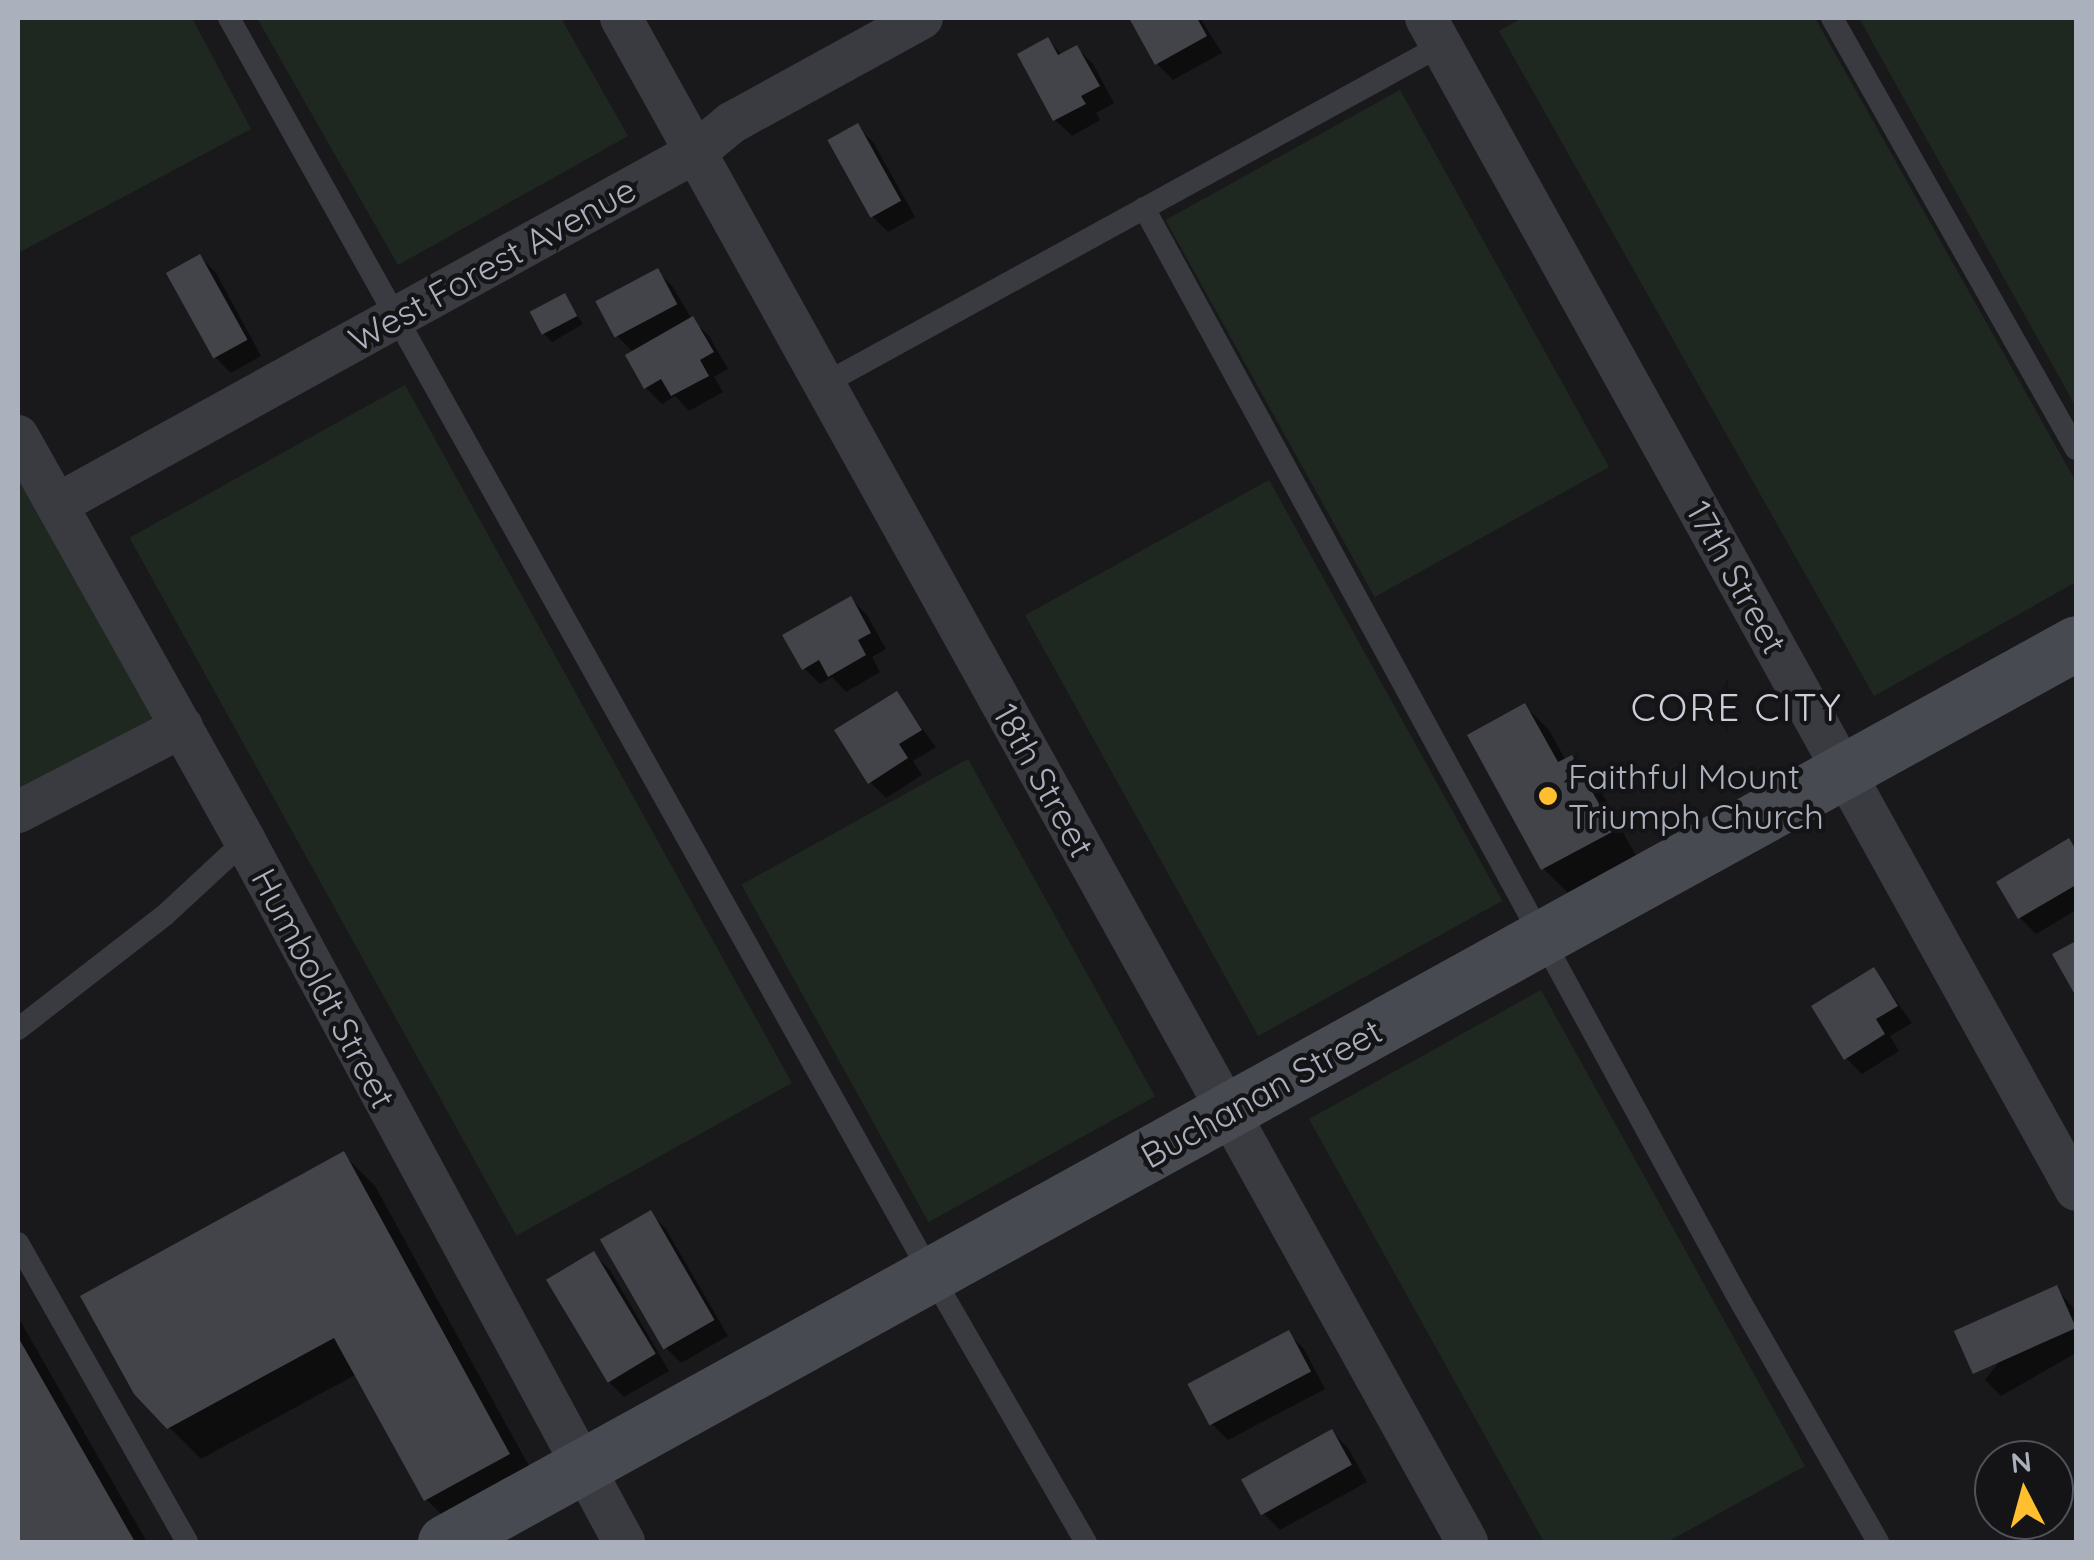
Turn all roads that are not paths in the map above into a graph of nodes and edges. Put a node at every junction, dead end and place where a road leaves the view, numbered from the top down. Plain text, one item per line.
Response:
1 (229, 18) edge
2 (621, 18) edge
3 (922, 18) edge
4 (1832, 18) edge
5 (1434, 31) edge
6 (696, 152) junction
7 (1144, 208) junction
8 (396, 317) junction
9 (824, 384) junction
10 (18, 436) edge
11 (2076, 449) edge
12 (58, 504) junction
13 (2076, 644) edge
14 (182, 727) junction
15 (1844, 771) junction
16 (18, 812) edge
17 (244, 841) junction
18 (1542, 940) junction
19 (18, 1029) edge
20 (1228, 1111) junction
21 (2076, 1190) edge
22 (18, 1244) edge
23 (931, 1274) junction
24 (582, 1467) junction
25 (187, 1542) edge
26 (444, 1542) edge
27 (624, 1542) edge
28 (1086, 1542) edge
29 (1467, 1542) edge
30 (1878, 1542) edge

1 - 8 lane
2 - 6 street, 18th Street
3 - 6 street, West Forest Avenue
4 - 11 lane
5 - 7 lane
5 - 15 street, 17th Street
6 - 8 street, West Forest Avenue
6 - 9 street, 18th Street
7 - 9 lane
7 - 18 lane
8 - 12 street, West Forest Avenue
8 - 23 lane
9 - 20 street, 18th Street
10 - 12 street, Humboldt Street
12 - 14 street, Humboldt Street
13 - 15 street, Buchanan Street
14 - 16 street
14 - 17 street, Humboldt Street
15 - 18 street, Buchanan Street
15 - 21 street, 17th Street
17 - 19 lane
17 - 24 street, Humboldt Street
18 - 20 street, Buchanan Street
18 - 30 lane
20 - 23 street, Buchanan Street
20 - 29 street, 18th Street
22 - 25 lane
23 - 24 street, Buchanan Street
23 - 28 lane
24 - 26 street, Buchanan Street
24 - 27 street, Humboldt Street

